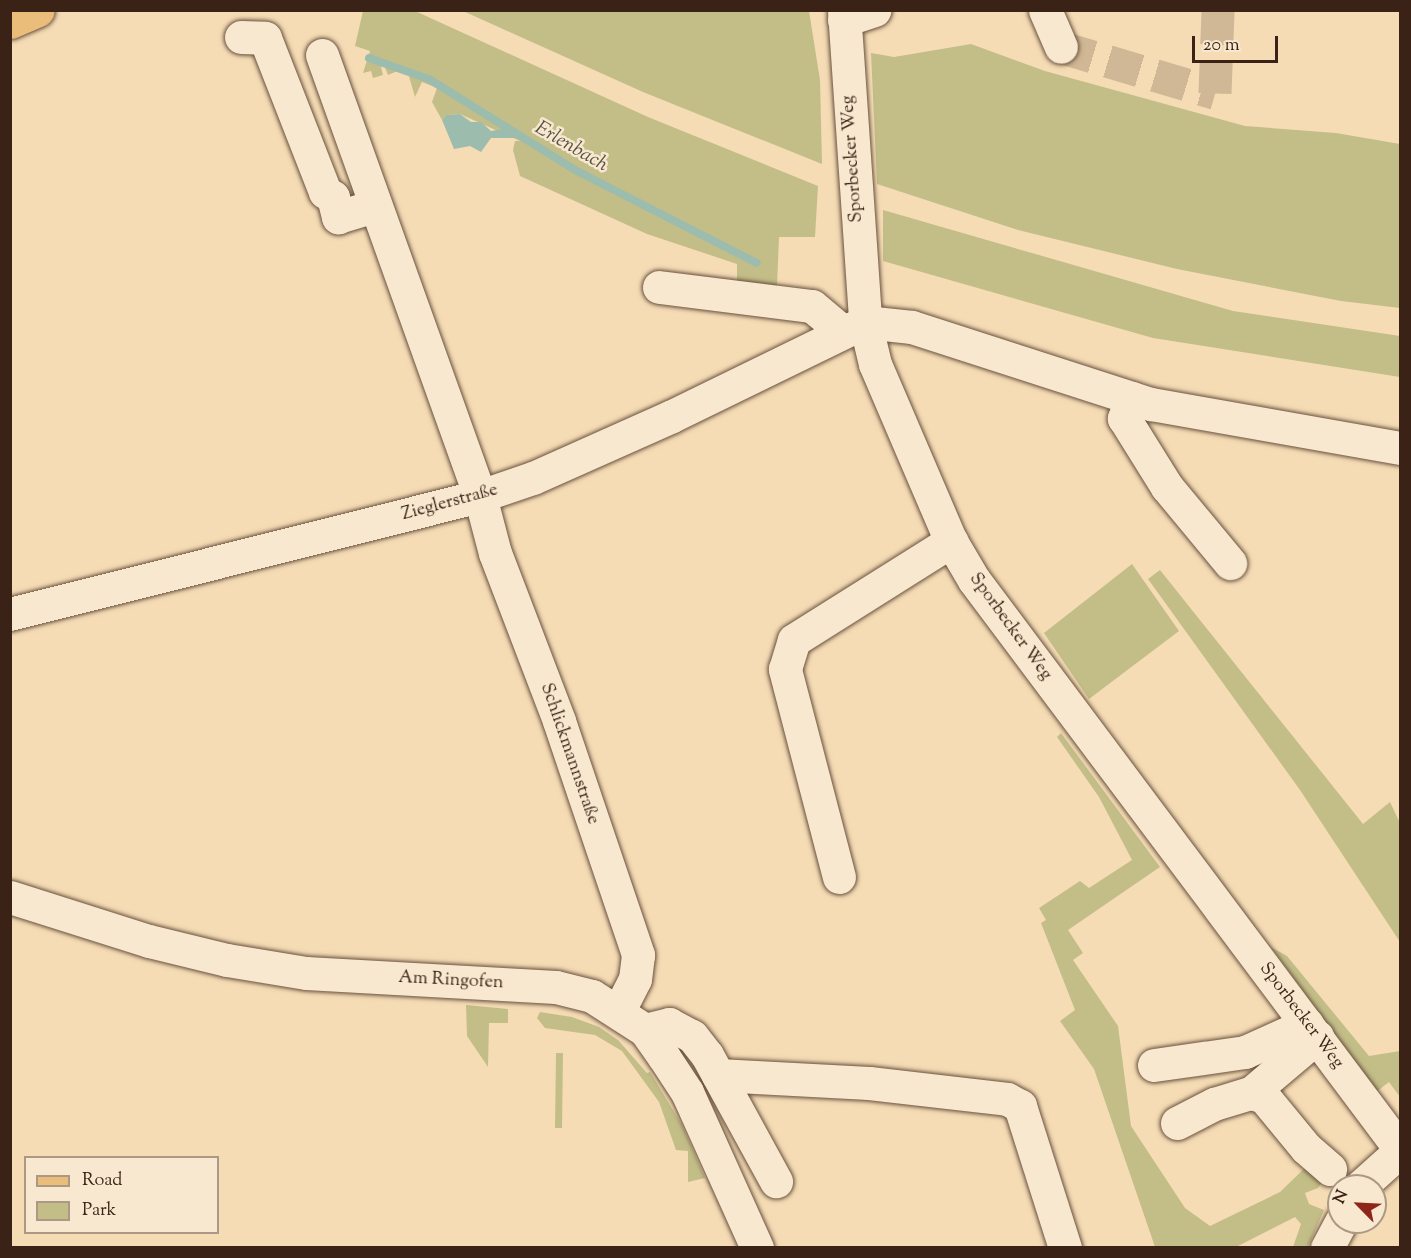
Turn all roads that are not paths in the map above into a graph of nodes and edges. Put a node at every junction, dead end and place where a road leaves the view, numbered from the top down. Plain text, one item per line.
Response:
1 (38, 10) edge
2 (1045, 10) edge
3 (854, 14) edge
4 (10, 22) edge
5 (241, 37) dead end
6 (1061, 47) dead end
7 (322, 55) dead end
8 (375, 206) junction
9 (659, 287) dead end
10 (854, 327) junction
11 (1132, 398) junction
12 (1401, 448) edge
13 (480, 496) junction
14 (951, 541) junction
15 (1230, 564) dead end
16 (10, 614) edge
17 (839, 877) dead end
18 (10, 897) edge
19 (632, 1021) junction
20 (1312, 1030) junction
21 (1154, 1065) dead end
22 (718, 1075) junction
23 (1251, 1093) junction
24 (1177, 1123) dead end
25 (1401, 1150) edge
26 (1330, 1169) dead end
27 (1374, 1174) edge
28 (776, 1181) dead end
29 (1335, 1234) edge
30 (757, 1248) edge
31 (1065, 1248) edge
32 (1327, 1248) edge

1 - 4 main road
2 - 6 street
3 - 10 street, Sporbecker Weg
5 - 8 street
7 - 8 street, Schlickmannstraße
8 - 13 street, Schlickmannstraße
9 - 10 street
10 - 11 street
10 - 13 street, Zieglerstraße
10 - 14 street, Sporbecker Weg
11 - 12 street
11 - 15 street
13 - 16 street, Zieglerstraße
13 - 19 street, Schlickmannstraße
14 - 17 street
14 - 20 street, Sporbecker Weg
18 - 19 street, Am Ringofen
19 - 22 street
19 - 30 street, Am Ringofen
20 - 21 street
20 - 23 street
20 - 25 street, Sporbecker Weg
22 - 28 street
22 - 31 street
23 - 24 street
23 - 26 street
25 - 27 street
29 - 32 street

